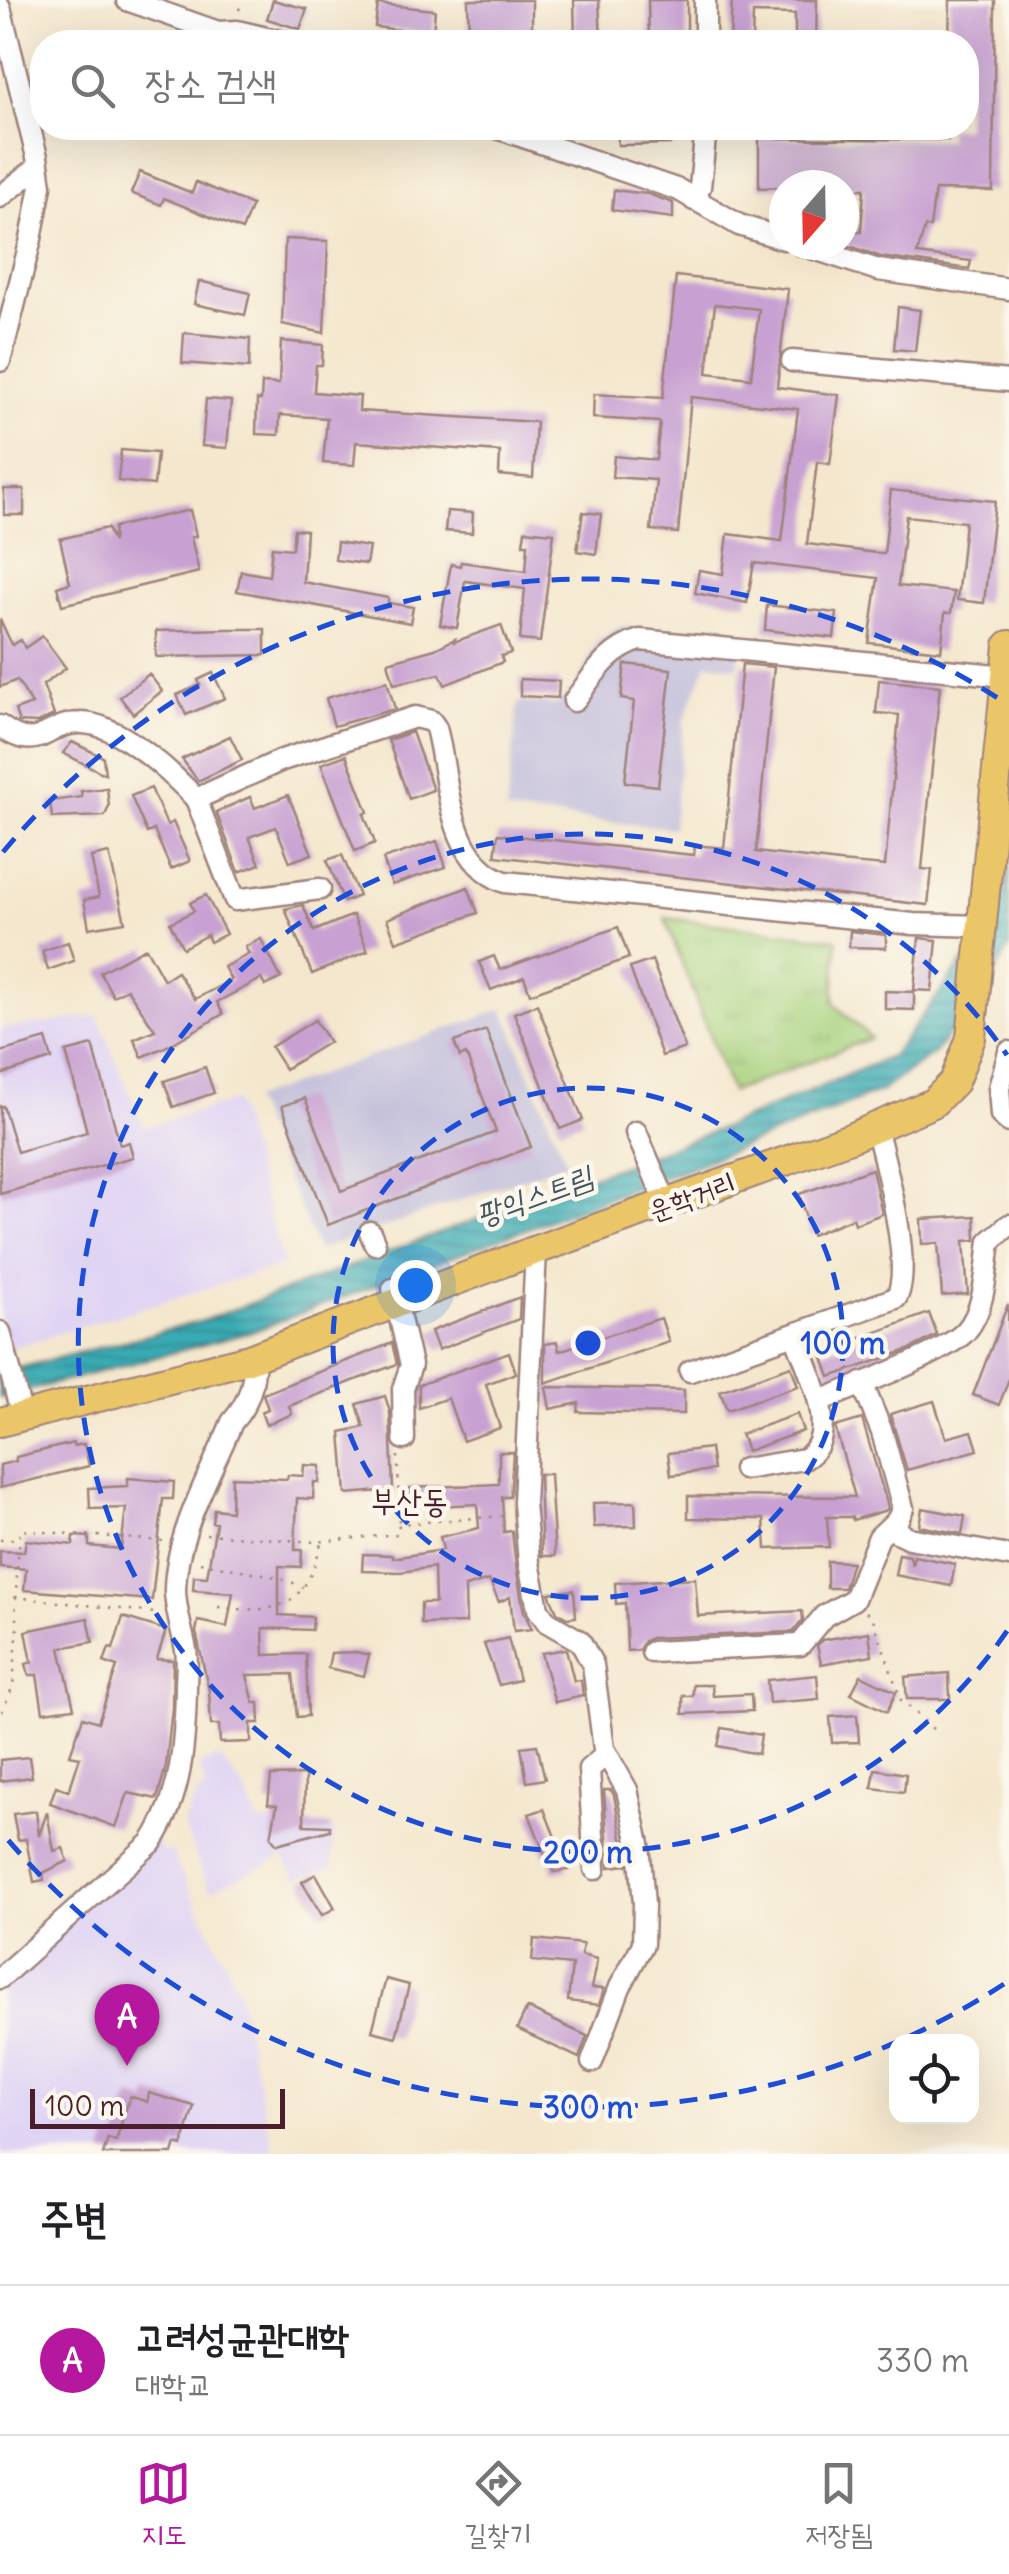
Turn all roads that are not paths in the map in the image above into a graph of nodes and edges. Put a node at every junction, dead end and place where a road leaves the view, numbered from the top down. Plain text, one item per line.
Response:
1 (127, 0) edge
2 (705, 0) edge
3 (0, 7) edge
4 (212, 30) edge
5 (704, 30) edge
6 (30, 133) edge
7 (32, 140) edge
8 (532, 140) edge
9 (705, 140) edge
10 (38, 167) junction
11 (0, 197) edge
12 (694, 200) junction
13 (769, 234) edge
14 (848, 260) edge
15 (1009, 289) edge
16 (0, 361) edge
17 (792, 361) dead end
18 (1009, 381) edge
19 (1009, 645) edge
20 (1006, 676) junction
21 (574, 701) dead end
22 (0, 726) edge
23 (196, 799) junction
24 (320, 889) dead end
25 (981, 931) junction
26 (1009, 1052) edge
27 (1009, 1122) edge
28 (876, 1127) junction
29 (639, 1139) dead end
30 (663, 1197) junction
31 (1009, 1225) edge
32 (536, 1250) junction
33 (394, 1296) junction
34 (0, 1332) edge
35 (795, 1334) junction
36 (255, 1356) junction
37 (690, 1370) dead end
38 (862, 1383) junction
39 (818, 1402) junction
40 (14, 1412) edge
41 (404, 1440) road end
42 (744, 1469) dead end
43 (889, 1528) junction
44 (1009, 1556) edge
45 (652, 1652) dead end
46 (607, 1754) junction
47 (595, 1869) dead end
48 (0, 1978) edge
49 (592, 2062) dead end

1 - 4 street
2 - 5 street
3 - 6 street
7 - 10 street
8 - 12 street
9 - 12 street
10 - 11 street
10 - 16 street
12 - 13 street
14 - 15 street
17 - 18 street
19 - 20 main road, 운학거리
20 - 21 street
20 - 25 main road, 운학거리
22 - 23 street
23 - 24 street
23 - 25 street
25 - 28 main road, 운학거리
26 - 27 street
28 - 30 main road, 운학거리
28 - 35 street
29 - 30 street
30 - 32 main road, 운학거리
31 - 38 street
32 - 33 main road, 운학거리
32 - 46 street
33 - 36 main road, 운학거리
33 - 41 street
34 - 40 street
35 - 37 street
35 - 39 street
36 - 40 main road, 운학거리
36 - 48 street
38 - 39 street
38 - 43 street
39 - 42 street
43 - 44 street
43 - 45 street
46 - 47 street
46 - 49 street

